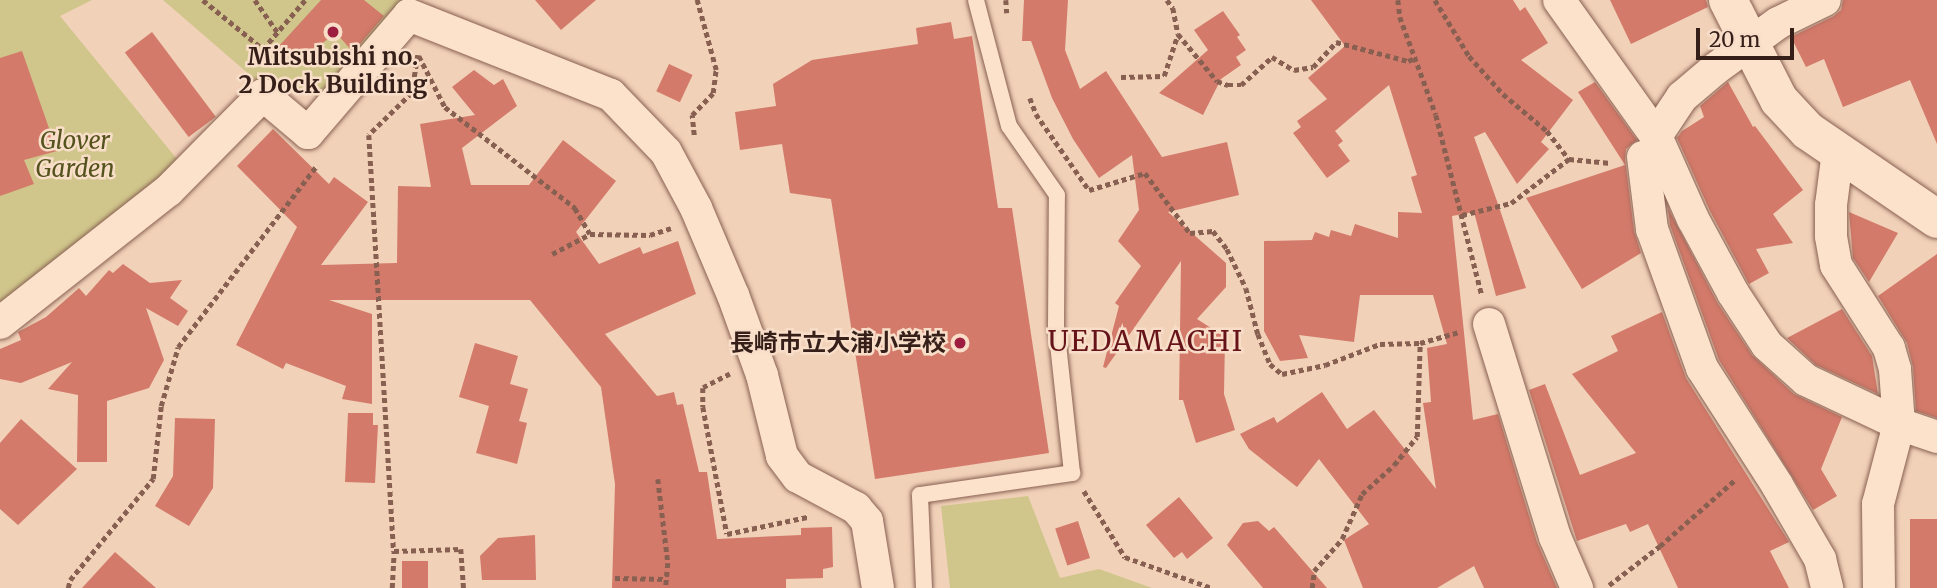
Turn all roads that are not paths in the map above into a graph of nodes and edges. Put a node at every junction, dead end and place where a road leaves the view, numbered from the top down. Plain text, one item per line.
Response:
1 (976, 0) edge
2 (1559, 0) edge
3 (1728, 0) edge
4 (1825, 0) edge
5 (1750, 45) junction
6 (1649, 146) junction
7 (1838, 151) junction
8 (1937, 219) edge
9 (0, 323) edge
10 (1489, 324) road end
11 (1899, 424) junction
12 (1937, 437) edge
13 (877, 588) edge
14 (924, 588) edge
15 (1577, 588) edge
16 (1827, 588) edge
17 (1879, 588) edge

1 - 14 lane
2 - 6 street
3 - 5 street
4 - 5 street
5 - 6 street
5 - 7 street
6 - 11 street
6 - 16 street
7 - 8 street
7 - 11 street
9 - 13 street
10 - 15 street
11 - 12 street
11 - 17 street

